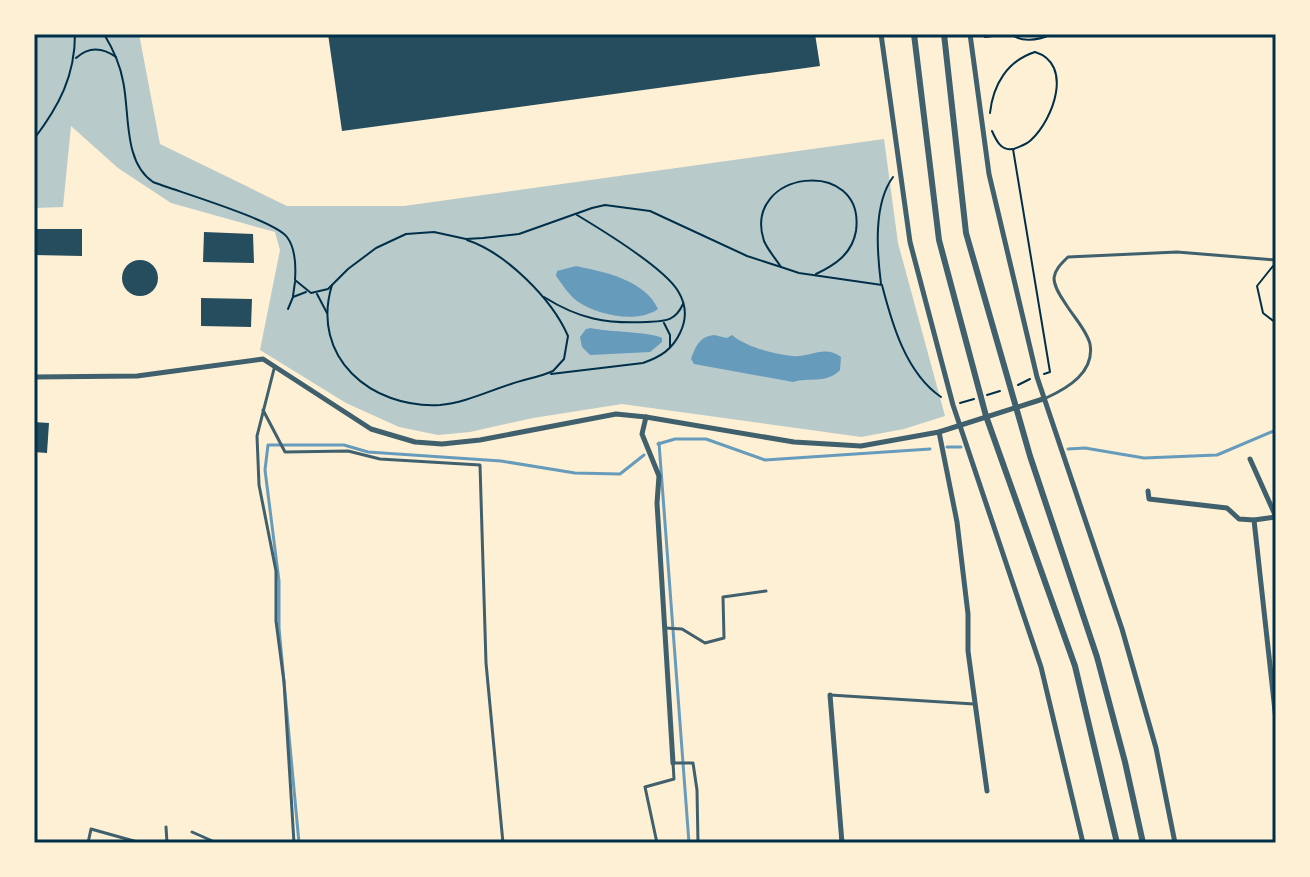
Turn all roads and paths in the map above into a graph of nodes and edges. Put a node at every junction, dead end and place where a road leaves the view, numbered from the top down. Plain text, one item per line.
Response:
1 (75, 34) edge
2 (104, 34) edge
3 (881, 34) edge
4 (914, 34) edge
5 (944, 34) edge
6 (970, 34) edge
7 (985, 34) edge
8 (1052, 34) edge
9 (117, 58) junction
10 (74, 60) junction
11 (989, 120) dead end
12 (991, 129) dead end
13 (34, 139) edge
14 (1013, 149) junction
15 (899, 172) junction
16 (576, 213) junction
17 (466, 239) junction
18 (1276, 261) edge
19 (781, 267) junction
20 (815, 275) junction
21 (295, 280) junction
22 (332, 285) junction
23 (882, 285) junction
24 (308, 292) junction
25 (316, 293) junction
26 (540, 295) junction
27 (293, 297) junction
28 (683, 303) junction
29 (288, 309) dead end
30 (327, 315) junction
31 (663, 322) junction
32 (1276, 323) edge
33 (670, 349) junction
34 (276, 365) junction
35 (1050, 372) dead end
36 (546, 374) junction
37 (34, 377) edge
38 (1043, 399) junction
39 (953, 405) junction
40 (1016, 407) junction
41 (263, 410) junction
42 (986, 416) junction
43 (646, 417) junction
44 (960, 425) junction
45 (939, 432) junction
46 (1250, 459) dead end
47 (1148, 491) dead end
48 (1276, 517) edge
49 (1254, 520) junction
50 (766, 591) dead end
51 (665, 628) junction
52 (830, 695) joint
53 (974, 705) junction
54 (1276, 720) edge
55 (673, 763) junction
56 (987, 791) dead end
57 (166, 827) dead end
58 (192, 832) dead end
59 (88, 843) edge
60 (141, 843) edge
61 (167, 843) edge
62 (217, 843) edge
63 (294, 843) edge
64 (503, 843) edge
65 (657, 843) edge
66 (698, 843) edge
67 (842, 843) edge
68 (1083, 843) edge
69 (1117, 843) edge
70 (1143, 843) edge
71 (1175, 843) edge

1 - 10 path
2 - 9 path
3 - 15 street
4 - 42 street
5 - 40 street
6 - 38 street
7 - 8 path
9 - 10 path
9 - 21 path
10 - 13 path
11 - 14 path
12 - 14 path
14 - 35 path
15 - 23 path
15 - 39 street
16 - 17 path
16 - 19 path
16 - 28 path
17 - 22 path
17 - 26 path
18 - 32 path
18 - 38 lane
19 - 20 path
19 - 20 path
20 - 23 path
21 - 24 path
21 - 27 path
22 - 25 path
22 - 30 path
23 - 39 path
24 - 25 path
24 - 27 path
25 - 30 path
26 - 31 path
26 - 36 path
27 - 29 path
28 - 31 path
28 - 33 path
30 - 36 path
31 - 33 path
33 - 36 path
34 - 37 street
34 - 41 lane
34 - 43 street
38 - 40 street
38 - 71 street
39 - 44 street
40 - 42 street
40 - 70 street
41 - 63 lane
41 - 64 lane
42 - 44 street
42 - 69 street
43 - 45 street
43 - 51 street
44 - 45 street
44 - 68 street
45 - 53 street
46 - 48 street
47 - 49 street
48 - 49 street
49 - 54 street
50 - 51 lane
51 - 55 street
52 - 53 lane
52 - 67 street
53 - 56 street
55 - 65 lane
55 - 66 lane
57 - 61 lane
58 - 62 lane
59 - 60 lane

